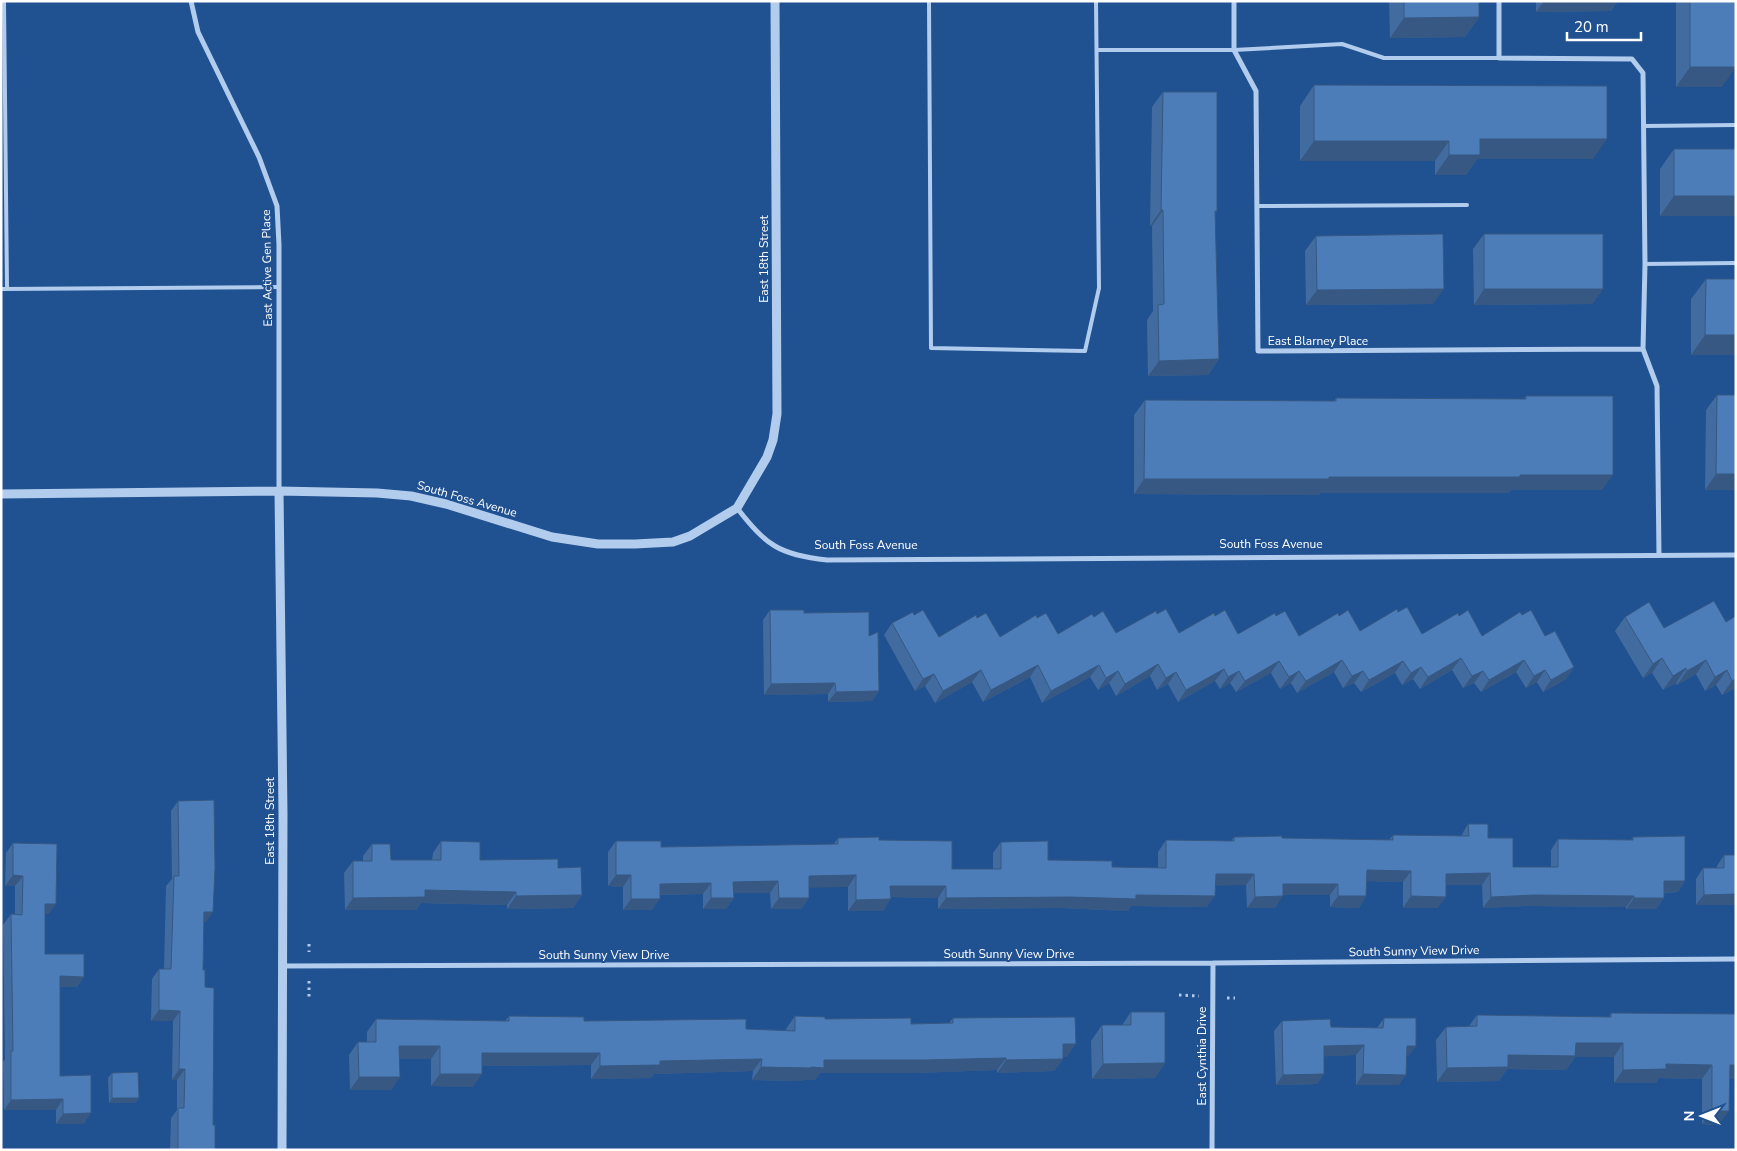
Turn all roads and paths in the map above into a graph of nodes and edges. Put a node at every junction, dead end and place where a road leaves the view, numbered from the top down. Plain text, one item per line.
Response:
1 (4, 1) edge
2 (191, 1) edge
3 (776, 1) edge
4 (929, 1) edge
5 (1096, 1) edge
6 (1234, 1) edge
7 (1499, 1) edge
8 (1097, 50) junction
9 (1234, 50) junction
10 (1499, 58) junction
11 (1736, 125) edge
12 (1644, 126) junction
13 (1467, 205) dead end
14 (1257, 206) junction
15 (1736, 263) edge
16 (1645, 264) junction
17 (279, 287) junction
18 (1, 288) edge
19 (8, 288) junction
20 (1643, 349) junction
21 (279, 491) junction
22 (1, 494) edge
23 (737, 508) junction
24 (1659, 555) junction
25 (1736, 555) edge
26 (1736, 959) edge
27 (1213, 963) junction
28 (282, 966) junction
29 (282, 1150) edge
30 (1212, 1150) edge

1 - 19 lane
2 - 17 street, East Active Gen Place
3 - 23 street, East 18th Street
4 - 8 lane
5 - 8 lane
6 - 9 street, East Blarney Place
7 - 10 street
8 - 9 lane
9 - 10 lane
9 - 14 street, East Blarney Place
10 - 12 street
11 - 12 lane
12 - 16 street
13 - 14 lane
14 - 20 street, East Blarney Place
15 - 16 lane
16 - 20 street
17 - 19 lane
17 - 21 street, East Active Gen Place
18 - 19 lane
20 - 24 street
21 - 22 street, South Foss Avenue
21 - 23 street, South Foss Avenue
21 - 28 street, East 18th Street
23 - 24 street, South Foss Avenue
24 - 25 street, South Foss Avenue
26 - 27 street, South Sunny View Drive
27 - 28 street, South Sunny View Drive
27 - 30 street, East Cynthia Drive
28 - 29 street, East 18th Street

